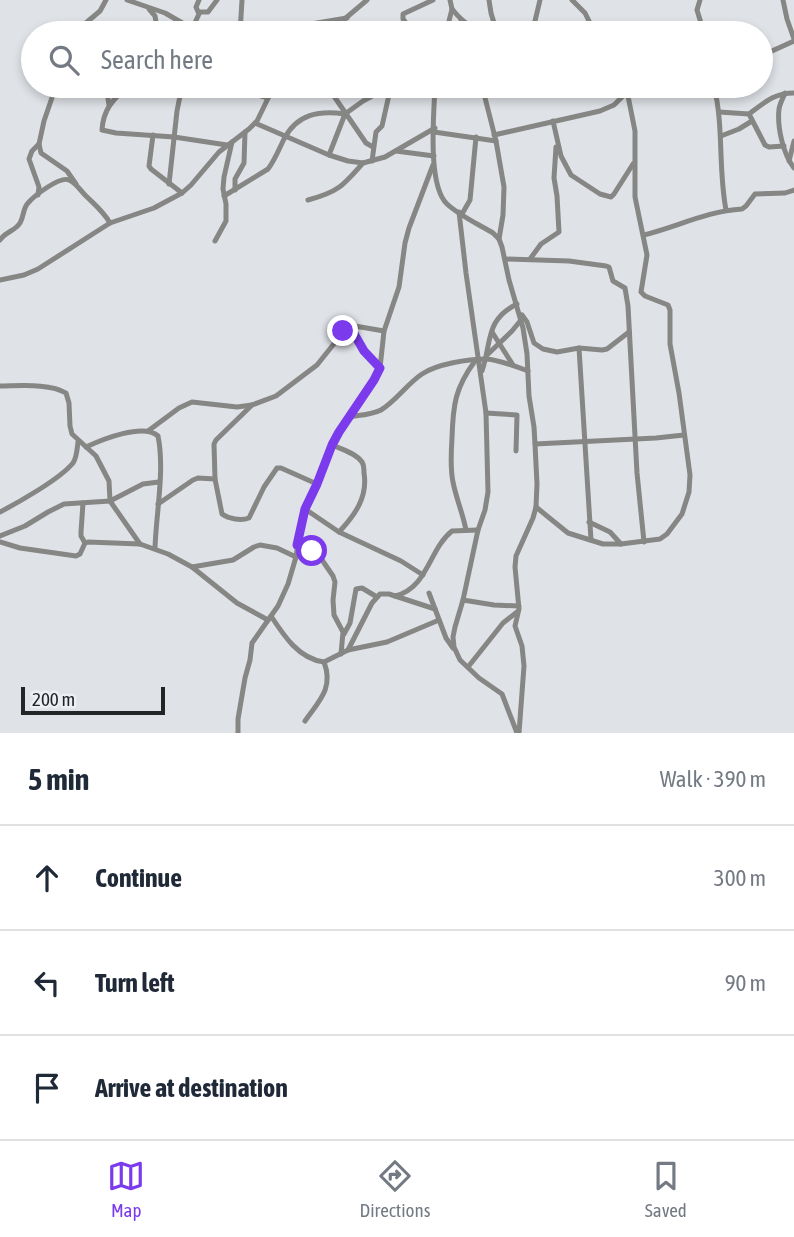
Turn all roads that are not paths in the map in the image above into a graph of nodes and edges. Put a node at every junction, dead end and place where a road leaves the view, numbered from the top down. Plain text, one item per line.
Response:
1 (106, 0) edge
2 (127, 0) edge
3 (199, 0) edge
4 (217, 0) edge
5 (242, 0) edge
6 (367, 0) edge
7 (433, 0) edge
8 (450, 0) edge
9 (489, 0) edge
10 (540, 0) edge
11 (572, 0) edge
12 (700, 0) edge
13 (783, 0) edge
14 (147, 6) junction
15 (452, 9) junction
16 (199, 12) junction
17 (347, 18) junction
18 (461, 20) edge
19 (88, 21) edge
20 (156, 21) edge
21 (178, 21) edge
22 (198, 21) edge
23 (241, 21) edge
24 (329, 21) edge
25 (343, 21) edge
26 (404, 21) edge
27 (449, 21) edge
28 (494, 21) edge
29 (534, 21) edge
30 (588, 21) edge
31 (701, 21) edge
32 (794, 40) edge
33 (773, 50) edge
34 (785, 93) junction
35 (794, 93) edge
36 (52, 98) edge
37 (108, 98) edge
38 (114, 98) edge
39 (181, 98) edge
40 (268, 98) edge
41 (335, 98) edge
42 (367, 98) edge
43 (388, 98) edge
44 (435, 98) edge
45 (485, 98) edge
46 (620, 98) edge
47 (630, 98) edge
48 (716, 98) edge
49 (773, 98) edge
50 (773, 98) edge
51 (109, 105) junction
52 (719, 112) junction
53 (346, 114) junction
54 (750, 117) junction
55 (553, 121) junction
56 (255, 123) junction
57 (434, 130) junction
58 (246, 132) junction
59 (153, 135) junction
60 (285, 136) junction
61 (721, 136) junction
62 (174, 137) junction
63 (476, 137) junction
64 (495, 138) junction
65 (556, 141) junction
66 (794, 141) edge
67 (230, 143) junction
68 (39, 144) junction
69 (784, 146) junction
70 (373, 147) junction
71 (396, 150) junction
72 (330, 155) junction
73 (434, 156) junction
74 (372, 161) junction
75 (635, 161) junction
76 (789, 161) junction
77 (363, 163) junction
78 (433, 165) junction
79 (794, 168) edge
80 (169, 184) junction
81 (77, 186) junction
82 (235, 190) junction
83 (794, 190) edge
84 (182, 193) junction
85 (38, 195) junction
86 (224, 196) junction
87 (308, 200) dead end
88 (726, 210) junction
89 (461, 213) junction
90 (110, 223) junction
91 (643, 235) junction
92 (499, 239) junction
93 (0, 240) edge
94 (215, 241) dead end
95 (505, 259) junction
96 (530, 259) junction
97 (0, 280) edge
98 (517, 304) junction
99 (520, 316) junction
100 (349, 325) junction
101 (384, 331) junction
102 (492, 332) junction
103 (629, 332) junction
104 (499, 344) junction
105 (579, 348) junction
106 (486, 357) junction
107 (477, 360) junction
108 (513, 365) junction
109 (380, 368) junction
110 (528, 371) junction
111 (481, 373) junction
112 (0, 386) edge
113 (252, 405) junction
114 (486, 412) junction
115 (349, 417) junction
116 (148, 431) junction
117 (684, 435) junction
118 (635, 438) junction
119 (78, 442) junction
120 (584, 442) junction
121 (535, 443) junction
122 (332, 445) junction
123 (86, 447) junction
124 (516, 451) dead end
125 (215, 479) junction
126 (159, 482) junction
127 (317, 484) junction
128 (110, 501) junction
129 (83, 503) junction
130 (158, 504) junction
131 (536, 507) junction
132 (305, 509) junction
133 (0, 512) edge
134 (590, 522) junction
135 (466, 530) junction
136 (478, 530) junction
137 (339, 532) junction
138 (0, 536) edge
139 (591, 540) junction
140 (0, 542) edge
141 (643, 542) junction
142 (85, 543) junction
143 (140, 544) junction
144 (621, 544) junction
145 (297, 545) junction
146 (155, 548) junction
147 (296, 557) junction
148 (192, 567) junction
149 (423, 575) junction
150 (429, 593) dead end
151 (395, 596) junction
152 (376, 597) junction
153 (463, 600) junction
154 (518, 609) junction
155 (435, 610) junction
156 (270, 618) junction
157 (439, 620) junction
158 (342, 637) junction
159 (348, 650) junction
160 (455, 651) junction
161 (341, 654) junction
162 (324, 662) junction
163 (468, 667) junction
164 (305, 721) dead end
165 (238, 730) edge
166 (231, 733) edge
167 (518, 733) edge

1 - 19 street
2 - 14 street
3 - 16 street
4 - 16 street
5 - 23 street
6 - 17 street
7 - 26 street
8 - 15 street
9 - 28 street
10 - 29 street
11 - 30 street
12 - 31 street
13 - 32 street
14 - 20 street
14 - 21 street
15 - 18 street
15 - 27 street
16 - 22 street
17 - 24 street
17 - 25 street
32 - 33 street
34 - 35 street
34 - 50 street
34 - 69 street
36 - 68 street
37 - 51 street
38 - 51 street
39 - 62 street
40 - 56 street
41 - 53 street
42 - 53 street
43 - 70 street
44 - 57 street
45 - 64 street
46 - 55 street
47 - 75 street
48 - 52 street
49 - 54 street
51 - 59 street
52 - 54 street
52 - 61 street
53 - 60 street
53 - 70 street
53 - 72 street
54 - 61 street
54 - 69 street
55 - 64 street
55 - 65 street
56 - 58 street
56 - 60 street
57 - 63 street
57 - 71 street
57 - 73 street
58 - 67 street
58 - 82 street
59 - 62 street
59 - 80 street
60 - 72 street
60 - 82 street
61 - 88 street
62 - 67 street
62 - 80 street
63 - 64 street
63 - 89 street
64 - 92 street
65 - 75 street
65 - 96 street
66 - 76 street
67 - 84 street
67 - 86 street
68 - 81 street
68 - 85 street
69 - 76 street
70 - 74 street
71 - 73 street
71 - 74 street
72 - 77 street
73 - 78 street
74 - 77 street
75 - 91 street
76 - 79 street
77 - 87 street
78 - 89 street
78 - 101 street
80 - 84 street
81 - 85 street
81 - 90 street
82 - 86 street
83 - 88 street
84 - 90 street
85 - 93 street
86 - 94 street
88 - 91 street
89 - 92 street
89 - 107 street
90 - 97 street
91 - 117 street
92 - 95 street
95 - 96 street
95 - 98 street
96 - 103 street
98 - 99 street
98 - 102 street
99 - 104 street
99 - 105 street
99 - 110 street
100 - 101 street
100 - 109 street
100 - 113 street
101 - 109 street
102 - 104 street
102 - 106 street
103 - 105 street
103 - 118 street
104 - 106 street
104 - 108 street
105 - 120 street
106 - 107 street
106 - 108 street
106 - 111 street
107 - 111 street
107 - 115 street
107 - 135 street
108 - 110 street
109 - 115 street
110 - 121 street
111 - 114 street
112 - 119 street
113 - 116 street
113 - 125 street
114 - 124 street
114 - 136 street
115 - 122 street
116 - 123 street
116 - 126 street
117 - 118 street
117 - 141 street
118 - 120 street
118 - 141 street
119 - 123 street
119 - 133 street
120 - 121 street
120 - 134 street
121 - 131 street
122 - 127 street
122 - 137 street
123 - 128 street
125 - 127 street
125 - 130 street
126 - 128 street
126 - 130 street
127 - 132 street
128 - 129 street
128 - 143 street
129 - 138 street
129 - 142 street
130 - 146 street
131 - 139 street
131 - 154 street
132 - 137 street
132 - 145 street
134 - 139 street
134 - 144 street
135 - 136 street
135 - 149 street
136 - 153 street
137 - 149 street
139 - 144 street
140 - 142 street
141 - 144 street
142 - 143 street
143 - 146 street
145 - 147 street
145 - 158 street
146 - 148 street
147 - 148 street
147 - 156 street
148 - 156 street
149 - 151 street
150 - 155 street
151 - 152 street
151 - 155 street
152 - 158 street
152 - 159 street
153 - 154 street
153 - 160 street
154 - 163 street
154 - 167 street
155 - 157 street
156 - 162 street
156 - 165 street
157 - 159 street
157 - 160 street
158 - 161 street
159 - 161 street
160 - 163 street
161 - 162 street
162 - 164 street
163 - 167 street
165 - 166 street

